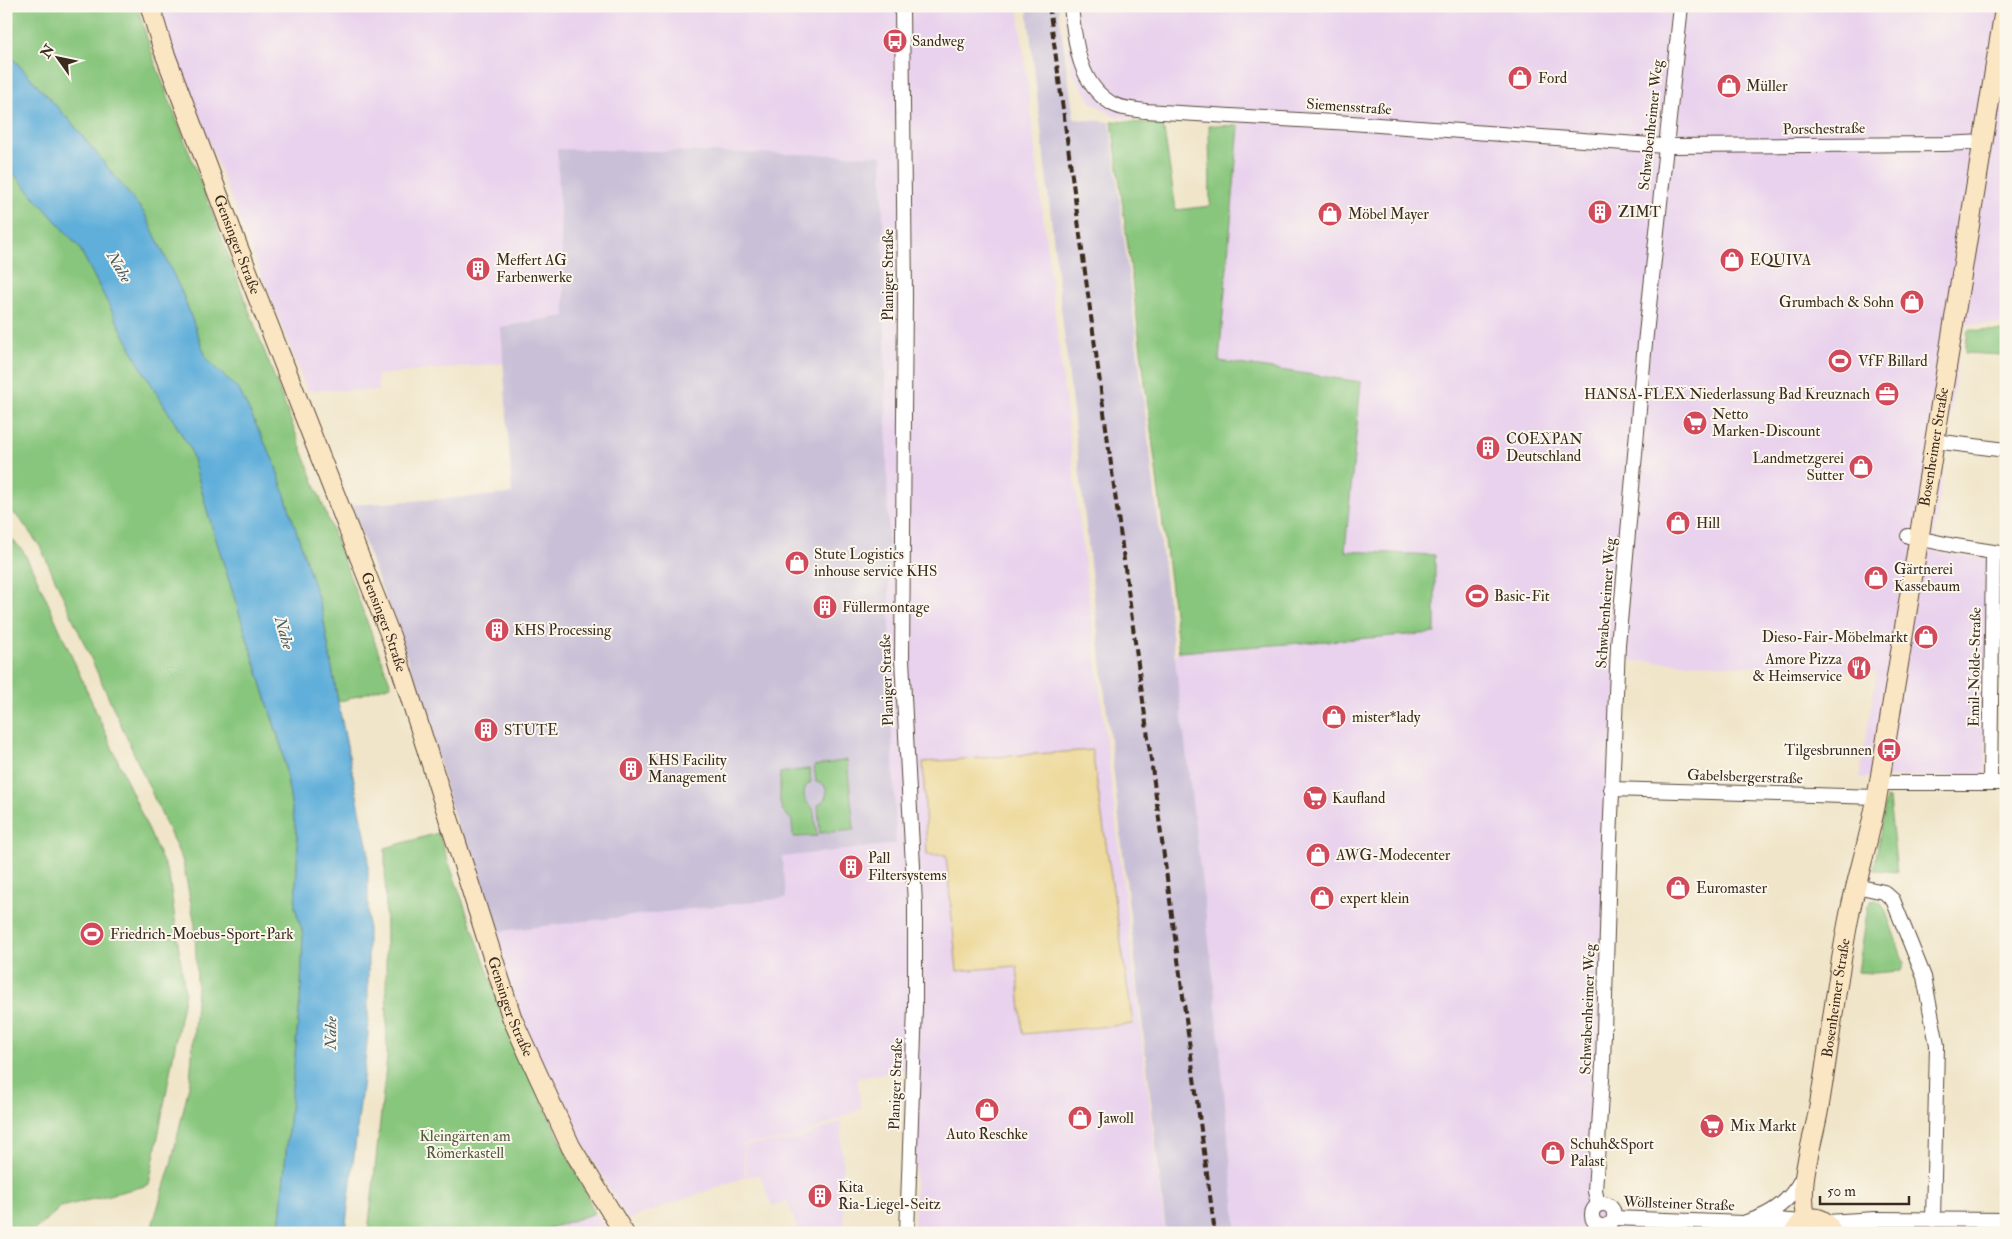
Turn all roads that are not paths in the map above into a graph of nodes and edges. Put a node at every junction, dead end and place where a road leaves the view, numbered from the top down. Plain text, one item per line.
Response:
1 (150, 6) edge
2 (902, 6) edge
3 (1072, 6) edge
4 (1681, 6) edge
5 (1994, 6) edge
6 (2005, 6) edge
7 (1978, 142) junction
8 (1665, 146) junction
9 (1934, 441) junction
10 (2006, 450) edge
11 (1913, 537) junction
12 (1999, 553) edge
13 (1990, 783) junction
14 (2006, 783) edge
15 (1611, 789) junction
16 (1874, 792) junction
17 (1856, 886) junction
18 (1819, 1110) junction
19 (1805, 1171) junction
20 (1598, 1205) junction
21 (1614, 1218) junction
22 (1759, 1219) junction
23 (1893, 1220) junction
24 (1933, 1220) junction
25 (2006, 1220) edge
26 (1743, 1223) junction
27 (1809, 1226) edge
28 (1596, 1229) edge
29 (624, 1233) edge
30 (907, 1233) edge
31 (1845, 1233) edge

1 - 29 street, Gensinger Straße
2 - 30 street, Planiger Straße
3 - 8 street, Siemensstraße
4 - 8 street, Schwabenheimer Weg
5 - 7 street, Bosenheimer Straße
6 - 7 street, Bosenheimer Straße
7 - 8 street, Porschestraße
7 - 9 street, Bosenheimer Straße
7 - 11 street, Bosenheimer Straße
8 - 15 street, Schwabenheimer Weg
9 - 10 street
9 - 11 street, Bosenheimer Straße
11 - 12 street
11 - 16 street, Bosenheimer Straße
12 - 13 street, Emil-Nolde-Straße
13 - 14 street, Gabelsbergerstraße
13 - 16 street, Gabelsbergerstraße
15 - 16 street, Gabelsbergerstraße
15 - 20 street, Schwabenheimer Weg
16 - 17 street, Bosenheimer Straße
17 - 18 street, Bosenheimer Straße
17 - 24 street
18 - 19 street, Bosenheimer Straße
18 - 27 street, Bosenheimer Straße
19 - 22 street, Wöllsteiner Straße
19 - 27 street, Bosenheimer Straße
20 - 21 street
20 - 28 street
21 - 26 street, Wöllsteiner Straße
21 - 28 street
22 - 26 street, Wöllsteiner Straße
22 - 27 street, Wöllsteiner Straße
23 - 24 street
23 - 27 street
23 - 31 street
24 - 25 street
26 - 27 street, Wöllsteiner Straße

